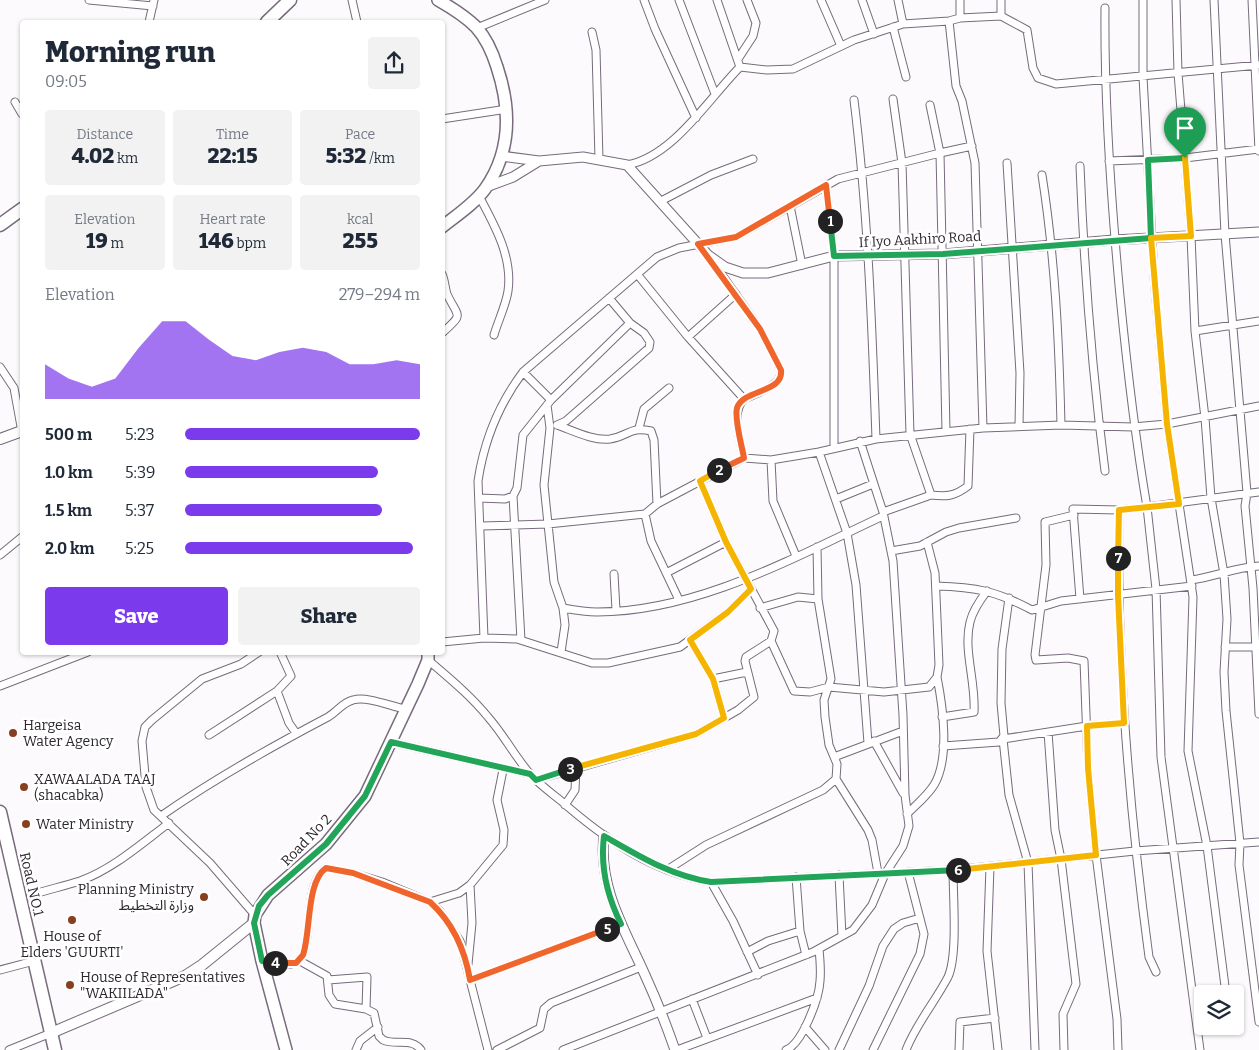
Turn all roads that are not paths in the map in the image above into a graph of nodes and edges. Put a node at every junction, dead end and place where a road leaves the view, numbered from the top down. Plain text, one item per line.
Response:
1 (89, 0) edge
2 (290, 0) edge
3 (352, 0) edge
4 (438, 0) edge
5 (544, 0) edge
6 (644, 0) edge
7 (678, 0) edge
8 (717, 0) edge
9 (747, 0) edge
10 (821, 0) edge
11 (862, 0) edge
12 (898, 0) edge
13 (960, 0) edge
14 (1001, 0) edge
15 (1143, 0) edge
16 (1176, 0) edge
17 (1214, 0) edge
18 (1252, 0) edge
19 (153, 3) edge
20 (1105, 8) dead end
21 (1001, 16) junction
22 (960, 18) junction
23 (149, 20) edge
24 (272, 20) edge
25 (357, 20) edge
26 (949, 21) junction
27 (903, 24) junction
28 (893, 27) junction
29 (477, 28) junction
30 (592, 32) dead end
31 (874, 34) junction
32 (841, 46) junction
33 (739, 63) junction
34 (1257, 65) edge
35 (1217, 68) junction
36 (1178, 73) junction
37 (906, 77) dead end
38 (1143, 77) junction
39 (1104, 81) junction
40 (715, 94) junction
41 (893, 99) dead end
42 (854, 100) dead end
43 (15, 102) dead end
44 (930, 105) dead end
45 (508, 108) junction
46 (20, 111) edge
47 (445, 118) edge
48 (696, 118) junction
49 (972, 146) junction
50 (1259, 150) edge
51 (1222, 152) junction
52 (940, 153) junction
53 (501, 156) junction
54 (1185, 158) junction
55 (600, 159) junction
56 (753, 160) dead end
57 (1109, 160) junction
58 (1148, 160) junction
59 (539, 161) junction
60 (902, 163) junction
61 (1007, 163) dead end
62 (627, 165) junction
63 (1080, 166) dead end
64 (863, 173) junction
65 (1042, 175) dead end
66 (826, 185) junction
67 (483, 191) junction
68 (661, 201) junction
69 (790, 206) junction
70 (20, 210) edge
71 (445, 224) edge
72 (0, 225) edge
73 (1259, 232) edge
74 (1225, 234) junction
75 (1191, 236) junction
76 (1151, 238) junction
77 (1114, 240) junction
78 (1083, 242) junction
79 (698, 244) junction
80 (1053, 244) junction
81 (1012, 247) junction
82 (977, 250) junction
83 (903, 254) junction
84 (943, 254) junction
85 (708, 255) junction
86 (869, 255) junction
87 (834, 256) junction
88 (802, 264) junction
89 (637, 274) junction
90 (445, 286) edge
91 (736, 294) junction
92 (609, 298) junction
93 (1259, 321) edge
94 (630, 323) junction
95 (1232, 326) junction
96 (445, 331) edge
97 (1195, 331) junction
98 (494, 335) dead end
99 (688, 337) junction
100 (0, 367) edge
101 (523, 372) junction
102 (669, 388) dead end
103 (744, 400) junction
104 (549, 402) junction
105 (1259, 406) edge
106 (1241, 408) junction
107 (1206, 418) junction
108 (20, 421) edge
109 (1061, 424) junction
110 (1167, 424) junction
111 (1019, 426) junction
112 (1099, 426) junction
113 (554, 427) junction
114 (1133, 427) junction
115 (639, 428) junction
116 (983, 428) junction
117 (970, 429) junction
118 (946, 431) junction
119 (20, 433) edge
120 (910, 434) junction
121 (876, 438) junction
122 (0, 439) edge
123 (860, 442) junction
124 (834, 447) junction
125 (819, 452) junction
126 (744, 458) junction
127 (771, 460) junction
128 (1105, 471) dead end
129 (700, 481) junction
130 (874, 484) junction
131 (1259, 492) edge
132 (1247, 493) junction
133 (931, 495) junction
134 (513, 496) junction
135 (478, 498) junction
136 (1211, 498) junction
137 (836, 499) junction
138 (657, 504) junction
139 (1179, 504) junction
140 (1147, 507) junction
141 (1119, 510) junction
142 (646, 514) junction
143 (883, 514) junction
144 (1074, 514) junction
145 (1016, 518) dead end
146 (515, 523) junction
147 (548, 524) junction
148 (481, 526) junction
149 (848, 533) junction
150 (20, 539) edge
151 (726, 542) junction
152 (927, 542) junction
153 (816, 547) junction
154 (891, 551) junction
155 (0, 554) edge
156 (796, 556) junction
157 (1251, 566) junction
158 (1259, 566) edge
159 (666, 573) junction
160 (614, 574) dead end
161 (1224, 574) junction
162 (746, 580) junction
163 (1192, 583) junction
164 (936, 586) junction
165 (751, 589) junction
166 (1156, 589) junction
167 (987, 590) junction
168 (1118, 595) junction
169 (1009, 598) junction
170 (1080, 598) junction
171 (818, 599) junction
172 (679, 600) junction
173 (1042, 605) junction
174 (563, 608) junction
175 (760, 608) junction
176 (616, 610) junction
177 (484, 638) junction
178 (521, 640) junction
179 (690, 640) junction
180 (771, 641) junction
181 (445, 642) edge
182 (1225, 646) junction
183 (1256, 647) junction
184 (560, 652) junction
185 (80, 655) edge
186 (254, 655) edge
187 (281, 655) edge
188 (428, 656) edge
189 (747, 672) junction
190 (937, 678) junction
191 (713, 679) junction
192 (0, 686) edge
193 (829, 687) junction
194 (865, 690) junction
195 (902, 690) junction
196 (277, 691) junction
197 (405, 709) junction
198 (1259, 714) edge
199 (942, 717) junction
200 (724, 718) junction
201 (1124, 723) junction
202 (1087, 726) junction
203 (903, 731) junction
204 (1048, 732) junction
205 (296, 733) junction
206 (209, 735) dead end
207 (1002, 739) junction
208 (391, 742) junction
209 (871, 742) junction
210 (943, 746) junction
211 (834, 757) junction
212 (576, 767) junction
213 (503, 770) junction
214 (530, 774) junction
215 (836, 779) junction
216 (536, 780) junction
217 (904, 795) junction
218 (566, 805) junction
219 (0, 812) edge
220 (907, 814) junction
221 (161, 816) junction
222 (169, 823) junction
223 (604, 836) junction
224 (1259, 842) edge
225 (1240, 843) junction
226 (1207, 846) junction
227 (1174, 848) junction
228 (1135, 851) junction
229 (1096, 855) junction
230 (1061, 859) junction
231 (1028, 863) junction
232 (990, 867) junction
233 (667, 870) junction
234 (952, 870) junction
235 (908, 872) junction
236 (881, 873) junction
237 (839, 875) junction
238 (796, 876) junction
239 (711, 882) junction
240 (470, 885) junction
241 (31, 895) dead end
242 (430, 902) junction
243 (920, 918) junction
244 (254, 919) junction
245 (621, 924) junction
246 (800, 931) junction
247 (842, 936) junction
248 (819, 949) junction
249 (747, 952) junction
250 (806, 955) junction
251 (34, 961) junction
252 (262, 961) junction
253 (300, 961) junction
254 (468, 967) junction
255 (641, 967) junction
256 (0, 970) edge
257 (1156, 972) dead end
258 (758, 975) junction
259 (328, 980) junction
260 (470, 980) junction
261 (1225, 985) edge
262 (817, 998) junction
263 (692, 999) junction
264 (366, 1009) junction
265 (661, 1011) junction
266 (995, 1018) junction
267 (1259, 1022) edge
268 (805, 1026) junction
269 (378, 1028) junction
270 (51, 1033) junction
271 (707, 1038) junction
272 (9, 1050) edge
273 (55, 1050) edge
274 (286, 1050) edge
275 (356, 1050) edge
276 (421, 1050) edge
277 (488, 1050) edge
278 (497, 1050) edge
279 (563, 1050) edge
280 (676, 1050) edge
281 (786, 1050) edge
282 (825, 1050) edge
283 (839, 1050) edge
284 (872, 1050) edge
285 (906, 1050) edge
286 (959, 1050) edge
287 (998, 1050) edge
288 (1035, 1050) edge
289 (1064, 1050) edge
290 (1118, 1050) edge
291 (1200, 1050) edge

1 - 19 street
2 - 24 highway
3 - 25 street
4 - 29 main road
5 - 29 street
6 - 48 street
7 - 40 street
8 - 33 street
9 - 33 street
10 - 32 street
11 - 31 street
12 - 27 street
13 - 22 street
14 - 21 street
15 - 38 street
16 - 36 street
17 - 35 street
18 - 34 street
19 - 23 street
20 - 39 street
21 - 22 street
21 - 39 street
22 - 26 street
26 - 27 street
26 - 49 street
27 - 28 street
28 - 31 street
28 - 37 street
29 - 45 main road
30 - 55 street
31 - 32 street
32 - 33 street
33 - 40 street
34 - 35 street
34 - 50 street
35 - 36 street
35 - 51 street
36 - 38 street
36 - 54 street
38 - 39 street
38 - 58 street
39 - 57 street
40 - 48 street
41 - 60 street
42 - 64 street
43 - 46 street
44 - 52 street
45 - 47 street
45 - 53 main road
48 - 62 street
49 - 52 street
49 - 82 street
50 - 51 street
51 - 54 street
51 - 74 street
52 - 60 street
52 - 84 street
53 - 59 street
53 - 67 main road
54 - 58 street
54 - 75 street
55 - 59 street
55 - 62 street
56 - 68 street
57 - 58 street
57 - 77 street
58 - 76 street
59 - 67 street
60 - 64 street
60 - 83 street
61 - 81 street
62 - 68 street, If Iyo Aakhiro Road
63 - 78 street
64 - 66 street
64 - 86 street
65 - 80 street
66 - 69 street
66 - 87 street
67 - 71 main road
67 - 98 street
68 - 79 street, If Iyo Aakhiro Road
69 - 79 street
69 - 88 street
70 - 72 highway
73 - 74 street, If Iyo Aakhiro Road
74 - 75 street, If Iyo Aakhiro Road
74 - 95 street
75 - 76 street, If Iyo Aakhiro Road
75 - 97 street
76 - 77 street, If Iyo Aakhiro Road
76 - 110 street
77 - 78 street, If Iyo Aakhiro Road
77 - 114 street
78 - 80 street, If Iyo Aakhiro Road
78 - 112 street
79 - 85 street, If Iyo Aakhiro Road
79 - 89 street
80 - 81 street, If Iyo Aakhiro Road
80 - 109 street
81 - 82 street, If Iyo Aakhiro Road
81 - 111 street
82 - 84 street, If Iyo Aakhiro Road
82 - 116 street
83 - 84 street, If Iyo Aakhiro Road
83 - 86 street, If Iyo Aakhiro Road
83 - 120 street
84 - 118 street
85 - 88 street, If Iyo Aakhiro Road
85 - 91 street
86 - 87 street, If Iyo Aakhiro Road
86 - 121 street
87 - 88 street, If Iyo Aakhiro Road
87 - 124 street
89 - 92 street
89 - 99 street
90 - 96 street
91 - 99 street
91 - 103 street
92 - 94 street
92 - 101 street
93 - 95 street
94 - 104 street
94 - 113 street
95 - 97 street
95 - 106 street
97 - 107 street
99 - 103 street
100 - 108 street
101 - 104 street
101 - 135 street
102 - 115 street
103 - 126 street
104 - 113 street
104 - 134 street
105 - 106 street
106 - 107 street
106 - 132 street
107 - 110 street
107 - 136 street
109 - 111 street
109 - 112 street
110 - 114 street
110 - 139 street
111 - 116 street
112 - 114 street
112 - 128 street
113 - 115 street
113 - 147 street
114 - 140 street
115 - 138 street
116 - 117 street
117 - 118 street
117 - 133 street
118 - 120 street
119 - 122 main road
120 - 121 street
120 - 133 street
121 - 123 street
123 - 124 street
123 - 130 street
124 - 125 street
125 - 127 street
125 - 137 street
126 - 127 street
126 - 129 street
127 - 156 street
129 - 138 street
129 - 151 street
130 - 137 street
130 - 143 street
131 - 132 street
132 - 136 street
132 - 157 street
133 - 143 street
134 - 135 street
134 - 146 street
135 - 148 street
136 - 139 street
136 - 161 street
137 - 149 street
138 - 142 street
139 - 140 street
139 - 163 street
140 - 141 street
140 - 166 street
141 - 144 street
141 - 168 street
142 - 147 street
142 - 159 street
143 - 149 street
143 - 154 street
144 - 170 street
144 - 173 street
145 - 152 street
146 - 147 street
146 - 148 street
146 - 178 street
147 - 174 street
148 - 177 street
149 - 153 street
149 - 194 street
150 - 155 street
151 - 159 street
151 - 162 street
152 - 154 street
152 - 164 street
153 - 156 street
153 - 171 street
154 - 195 street
156 - 162 street
157 - 158 street
157 - 161 street
157 - 183 street
159 - 172 street
160 - 176 street
161 - 163 street
161 - 182 street
162 - 165 street
162 - 172 street
163 - 166 street
163 - 226 street
164 - 167 street
164 - 190 street
165 - 175 street
165 - 179 street
166 - 168 street
166 - 227 street
167 - 169 street
167 - 199 street
168 - 170 street
168 - 201 street
169 - 173 street
169 - 207 street
170 - 173 street
171 - 175 street
171 - 193 street
172 - 176 street
173 - 202 street
174 - 176 street
174 - 184 street
175 - 180 street
177 - 178 street
177 - 181 street
178 - 184 street
179 - 184 street
179 - 191 street
180 - 189 street
180 - 193 street
182 - 183 street
182 - 225 street
183 - 198 street
185 - 192 street
186 - 221 street
187 - 196 street
188 - 197 main road, Road No 2
188 - 214 street
189 - 191 street
189 - 200 street
190 - 195 street
190 - 199 street
191 - 200 street
193 - 194 street
193 - 211 street
194 - 195 street
194 - 209 street
195 - 203 street
196 - 205 street
196 - 206 street
197 - 205 street
197 - 208 main road, Road No 2
199 - 210 street
200 - 212 street
201 - 202 street
201 - 228 street
202 - 204 street
202 - 229 street
203 - 209 street
203 - 217 street
204 - 207 street
204 - 230 street
205 - 221 street
207 - 210 street
207 - 231 street
208 - 213 street
208 - 244 main road, Road No 2
209 - 211 street
209 - 217 street
210 - 220 street
211 - 215 street
212 - 216 street
212 - 218 street
213 - 214 street
213 - 240 street
214 - 216 street
215 - 233 street
215 - 236 street
216 - 218 street
217 - 220 street
218 - 223 street
219 - 251 highway, Road NO.1
220 - 236 street
221 - 222 street
222 - 241 street
222 - 244 street
223 - 233 street
223 - 245 street
224 - 225 street
225 - 226 street
225 - 267 street
226 - 227 street
226 - 261 street
227 - 228 street
227 - 291 street
228 - 229 street
228 - 257 street
229 - 230 street
229 - 290 street
230 - 231 street
230 - 289 street
231 - 232 street
231 - 288 street
232 - 234 street
232 - 266 street
233 - 239 street
234 - 235 street
234 - 285 street
235 - 236 street
235 - 243 street
236 - 237 street
236 - 247 street
237 - 238 street
237 - 247 street
238 - 239 street
238 - 246 street
239 - 249 street
240 - 242 street
240 - 254 street
242 - 253 street
242 - 254 street
243 - 283 street
243 - 284 street
244 - 252 main road
244 - 270 main road
245 - 255 street
245 - 260 street
246 - 249 street
246 - 250 street
247 - 248 street
248 - 250 street
248 - 262 street
249 - 258 street
250 - 258 street
251 - 256 street
251 - 270 highway, Road NO.1
252 - 253 street
252 - 274 main road
253 - 259 street
254 - 260 street
255 - 265 street
255 - 278 street
258 - 263 street
259 - 264 street
259 - 264 street
260 - 277 street
262 - 268 street
262 - 271 street
263 - 265 street
263 - 271 street
264 - 269 street
265 - 279 street
265 - 280 street
266 - 286 street
266 - 287 street
268 - 281 street
268 - 282 street
269 - 275 street
269 - 276 street
270 - 272 street
270 - 273 highway, Road NO.1
271 - 280 street

